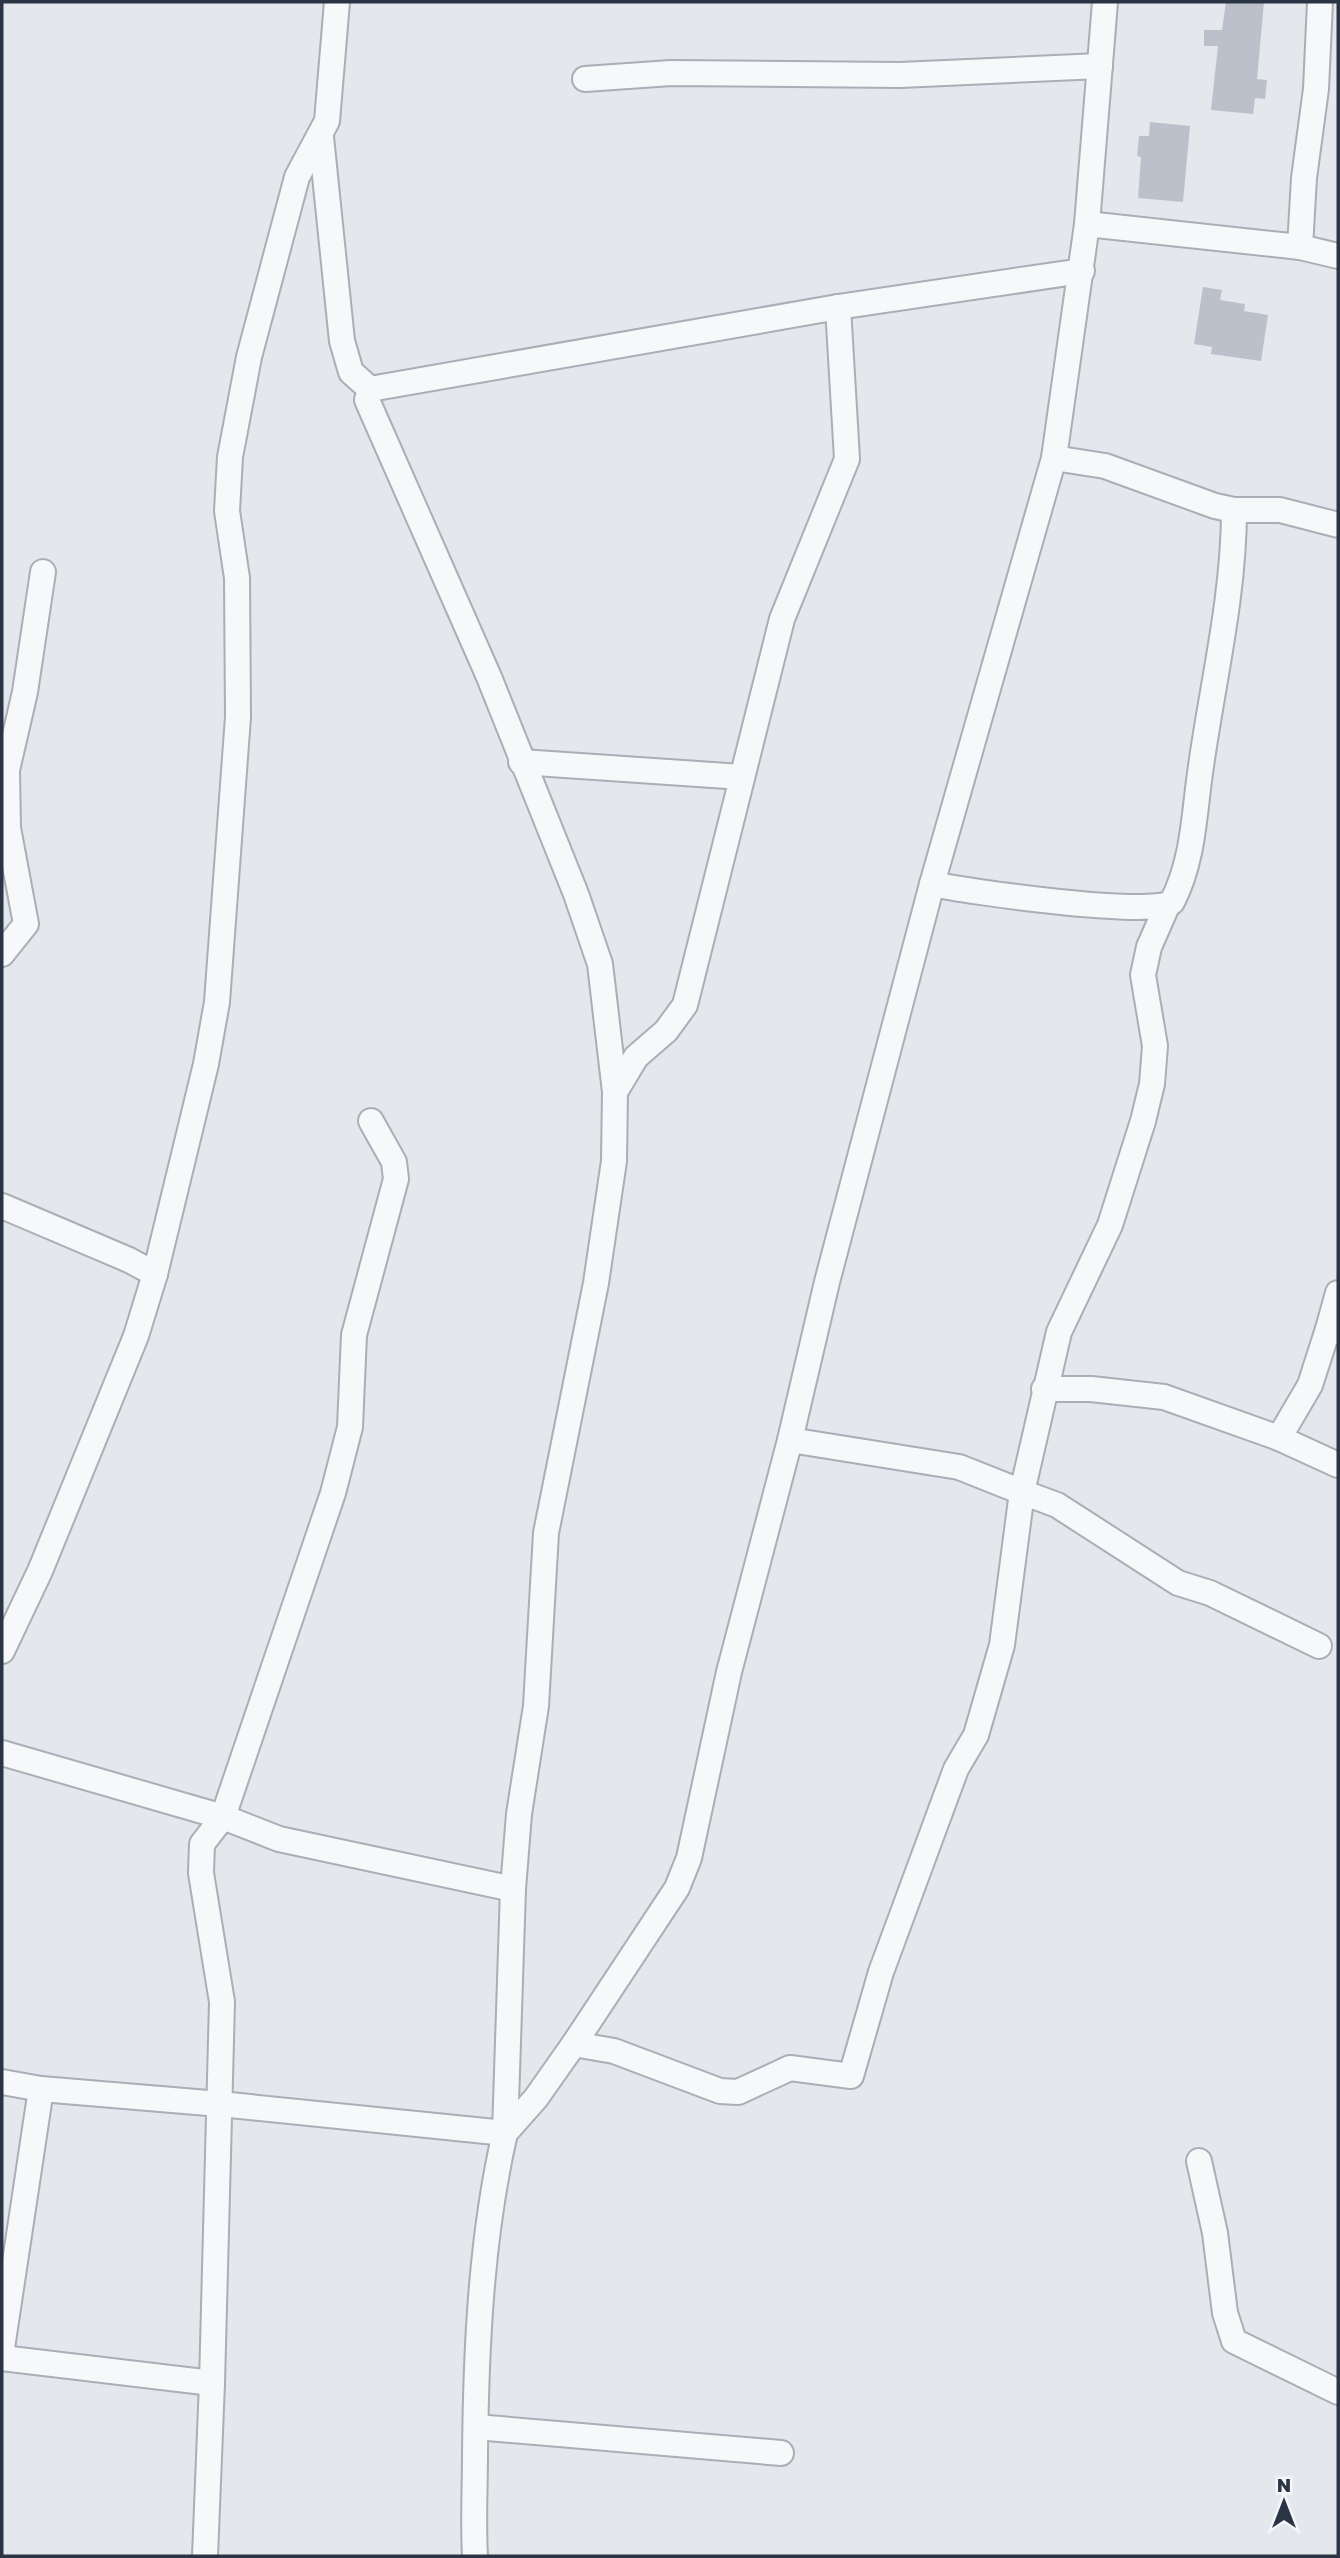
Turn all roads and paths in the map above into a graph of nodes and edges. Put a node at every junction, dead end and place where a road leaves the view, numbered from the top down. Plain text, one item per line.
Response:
1 (337, 2) edge
2 (1105, 2) edge
3 (1320, 2) edge
4 (1100, 66) junction
5 (585, 79) dead end
6 (321, 136) junction
7 (1087, 225) junction
8 (1300, 247) junction
9 (1338, 256) edge
10 (1082, 271) junction
11 (838, 307) junction
12 (370, 389) junction
13 (1054, 458) junction
14 (1234, 510) junction
15 (1338, 524) edge
16 (43, 572) dead end
17 (521, 762) junction
18 (742, 777) junction
19 (932, 884) junction
20 (1167, 906) junction
21 (2, 954) edge
22 (615, 1092) junction
23 (371, 1121) dead end
24 (2, 1206) edge
25 (155, 1274) junction
26 (1338, 1293) edge
27 (1333, 1330) edge
28 (1044, 1389) junction
29 (1279, 1438) junction
30 (790, 1440) junction
31 (1338, 1465) edge
32 (1022, 1492) junction
33 (1319, 1646) dead end
34 (2, 1651) edge
35 (2, 1753) edge
36 (223, 1817) junction
37 (513, 1889) junction
38 (574, 2045) junction
39 (2, 2082) edge
40 (41, 2090) junction
41 (220, 2104) junction
42 (505, 2133) junction
43 (1199, 2161) dead end
44 (2, 2348) edge
45 (2, 2358) edge
46 (212, 2383) junction
47 (1338, 2392) edge
48 (476, 2427) junction
49 (780, 2454) dead end
50 (205, 2556) edge
51 (475, 2556) edge

1 - 6 street
2 - 4 street
3 - 8 street
4 - 5 street
4 - 7 street
6 - 12 street
6 - 25 street
7 - 8 street
7 - 10 street
8 - 9 street
10 - 11 street
10 - 13 street
11 - 12 street
11 - 18 street
12 - 17 street
13 - 14 street
13 - 19 street
14 - 15 street
14 - 20 street
16 - 21 street
17 - 18 street
17 - 22 street
18 - 22 street
19 - 20 street
19 - 30 street
20 - 28 street
22 - 37 street
23 - 36 street
24 - 25 street
25 - 34 street
26 - 27 street
27 - 29 street
28 - 29 street
28 - 32 street
29 - 31 street
30 - 32 street
30 - 38 street
32 - 33 street
32 - 38 street
35 - 36 street
36 - 37 street
36 - 41 street
37 - 42 street
38 - 42 street
39 - 40 street
40 - 41 street
40 - 44 street
41 - 42 street
41 - 46 street
42 - 48 street
43 - 47 street
45 - 46 street
46 - 50 street
48 - 49 street
48 - 51 street

